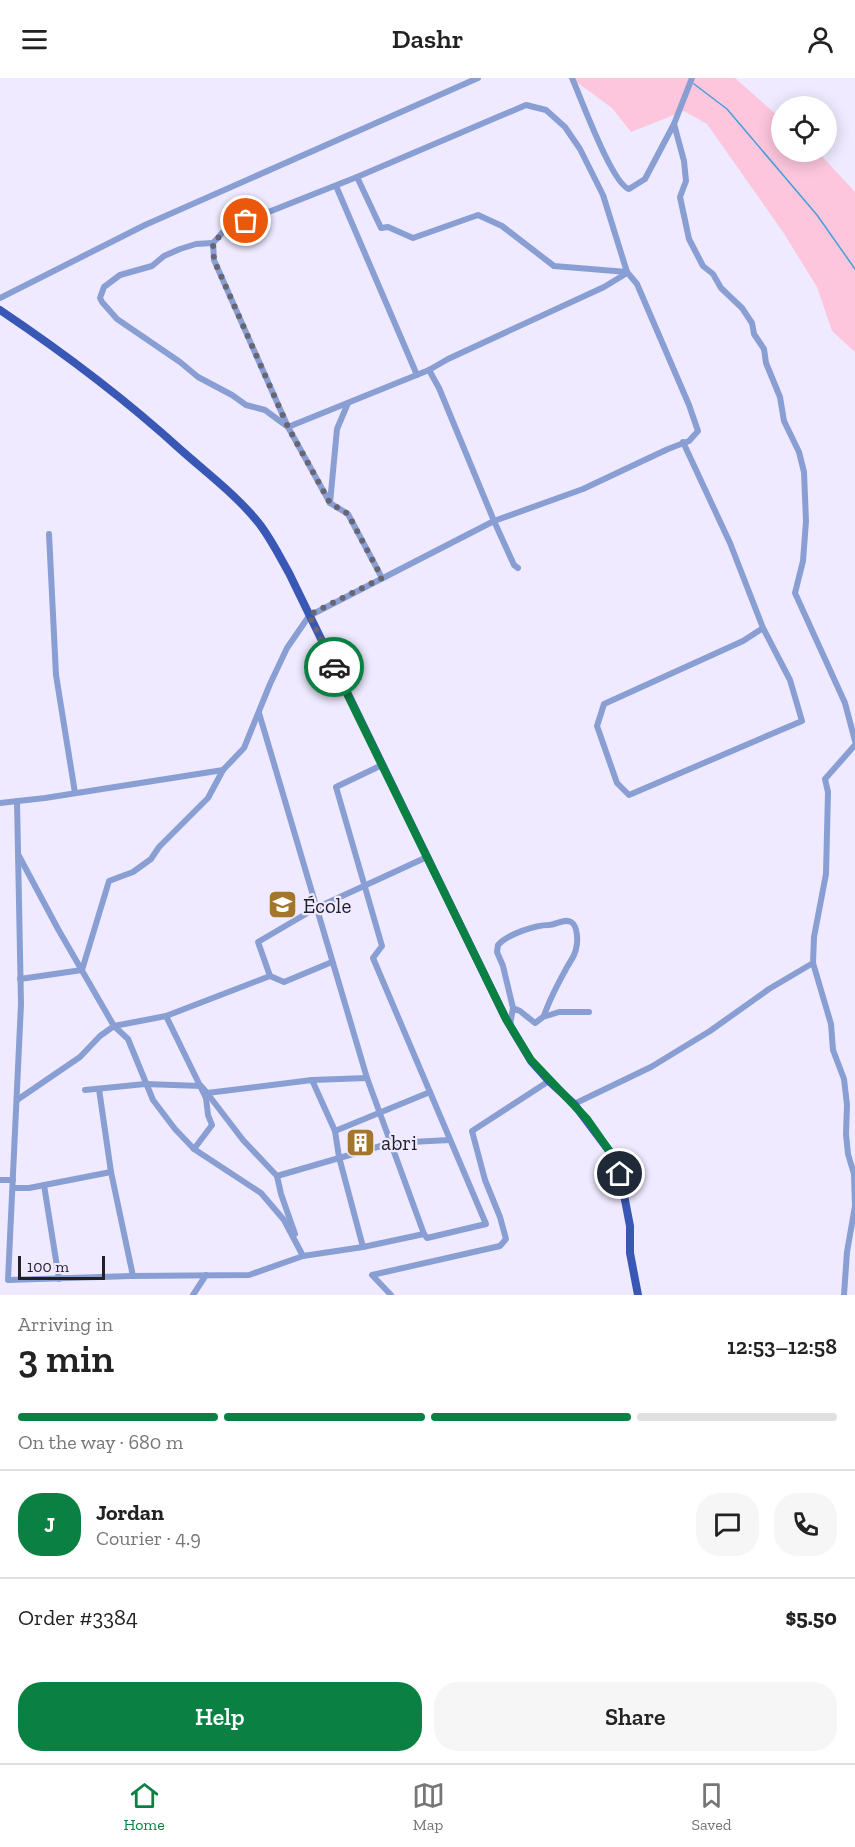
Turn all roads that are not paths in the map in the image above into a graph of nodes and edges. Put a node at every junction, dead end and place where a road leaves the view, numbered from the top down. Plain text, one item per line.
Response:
1 (478, 78) edge
2 (572, 78) edge
3 (692, 78) edge
4 (674, 124) junction
5 (357, 177) junction
6 (336, 186) junction
7 (213, 243) junction
8 (627, 273) junction
9 (0, 298) edge
10 (0, 310) edge
11 (429, 370) junction
12 (417, 375) junction
13 (348, 403) junction
14 (288, 427) junction
15 (683, 442) junction
16 (330, 503) junction
17 (494, 521) junction
18 (49, 534) dead end
19 (518, 568) dead end
20 (382, 578) junction
21 (309, 615) junction
22 (763, 628) junction
23 (258, 713) junction
24 (855, 743) edge
25 (382, 765) junction
26 (223, 770) junction
27 (75, 793) junction
28 (17, 801) junction
29 (0, 802) edge
30 (18, 853) junction
31 (427, 857) junction
32 (365, 885) junction
33 (316, 908) junction
34 (332, 962) junction
35 (813, 963) junction
36 (82, 970) junction
37 (270, 976) junction
38 (20, 979) junction
39 (513, 1008) junction
40 (589, 1012) dead end
41 (166, 1016) junction
42 (544, 1016) junction
43 (114, 1026) junction
44 (510, 1026) junction
45 (367, 1078) junction
46 (312, 1080) junction
47 (549, 1081) junction
48 (145, 1084) junction
49 (201, 1086) junction
50 (99, 1089) junction
51 (85, 1090) dead end
52 (430, 1092) junction
53 (207, 1093) junction
54 (16, 1100) junction
55 (574, 1104) junction
56 (380, 1112) junction
57 (335, 1131) junction
58 (450, 1140) junction
59 (391, 1143) junction
60 (194, 1149) junction
61 (339, 1157) junction
62 (111, 1172) junction
63 (277, 1176) junction
64 (0, 1180) edge
65 (13, 1180) junction
66 (44, 1185) junction
67 (13, 1188) junction
68 (855, 1206) edge
69 (424, 1234) junction
70 (363, 1247) junction
71 (303, 1256) junction
72 (206, 1275) junction
73 (133, 1276) junction
74 (59, 1278) junction
75 (193, 1295) edge
76 (392, 1295) edge
77 (638, 1295) edge
78 (844, 1295) edge

1 - 9 street
2 - 4 street
3 - 4 street
4 - 24 street
5 - 6 street
5 - 8 street
5 - 8 street
6 - 7 street
6 - 12 street
7 - 14 street
7 - 14 street
8 - 11 street
8 - 15 street
10 - 21 main road
11 - 12 street
11 - 17 street
12 - 13 street
13 - 14 street
13 - 16 street
14 - 16 street
15 - 17 street
15 - 22 street
16 - 20 street
17 - 19 street
17 - 20 street
18 - 27 street
20 - 21 street
21 - 23 street
21 - 25 main road
22 - 22 street
23 - 26 street
23 - 33 street
24 - 35 street
25 - 31 main road
25 - 32 street
26 - 27 street
26 - 36 street
27 - 28 street
28 - 29 street
28 - 30 street
30 - 36 street
30 - 38 street
31 - 32 street
31 - 44 main road
32 - 33 street
32 - 52 street
33 - 34 street
33 - 37 street
34 - 37 street
34 - 45 street
35 - 55 street
35 - 68 street
36 - 38 street
36 - 43 street
37 - 41 street
38 - 54 street
39 - 42 street
39 - 42 street
39 - 44 street
40 - 42 street
41 - 43 street
41 - 49 street
43 - 48 street
43 - 54 street
44 - 47 main road
45 - 46 street
45 - 56 street
46 - 53 street
46 - 57 street
47 - 55 main road
47 - 76 street
48 - 49 street
48 - 50 street
48 - 60 street
49 - 53 street
49 - 60 street
50 - 51 street
50 - 62 street
52 - 56 street
52 - 58 street
53 - 63 street
54 - 65 street
55 - 77 main road
56 - 57 street
56 - 59 street
57 - 61 street
58 - 59 street
58 - 69 street
59 - 61 street
59 - 69 street
60 - 71 street
61 - 63 street
61 - 70 street
62 - 66 street
62 - 73 street
63 - 71 street
64 - 65 street
65 - 67 street
66 - 67 street
66 - 74 street
67 - 74 street
68 - 78 street
69 - 70 street
70 - 71 street
71 - 72 street
72 - 73 street
72 - 75 street
73 - 74 street

